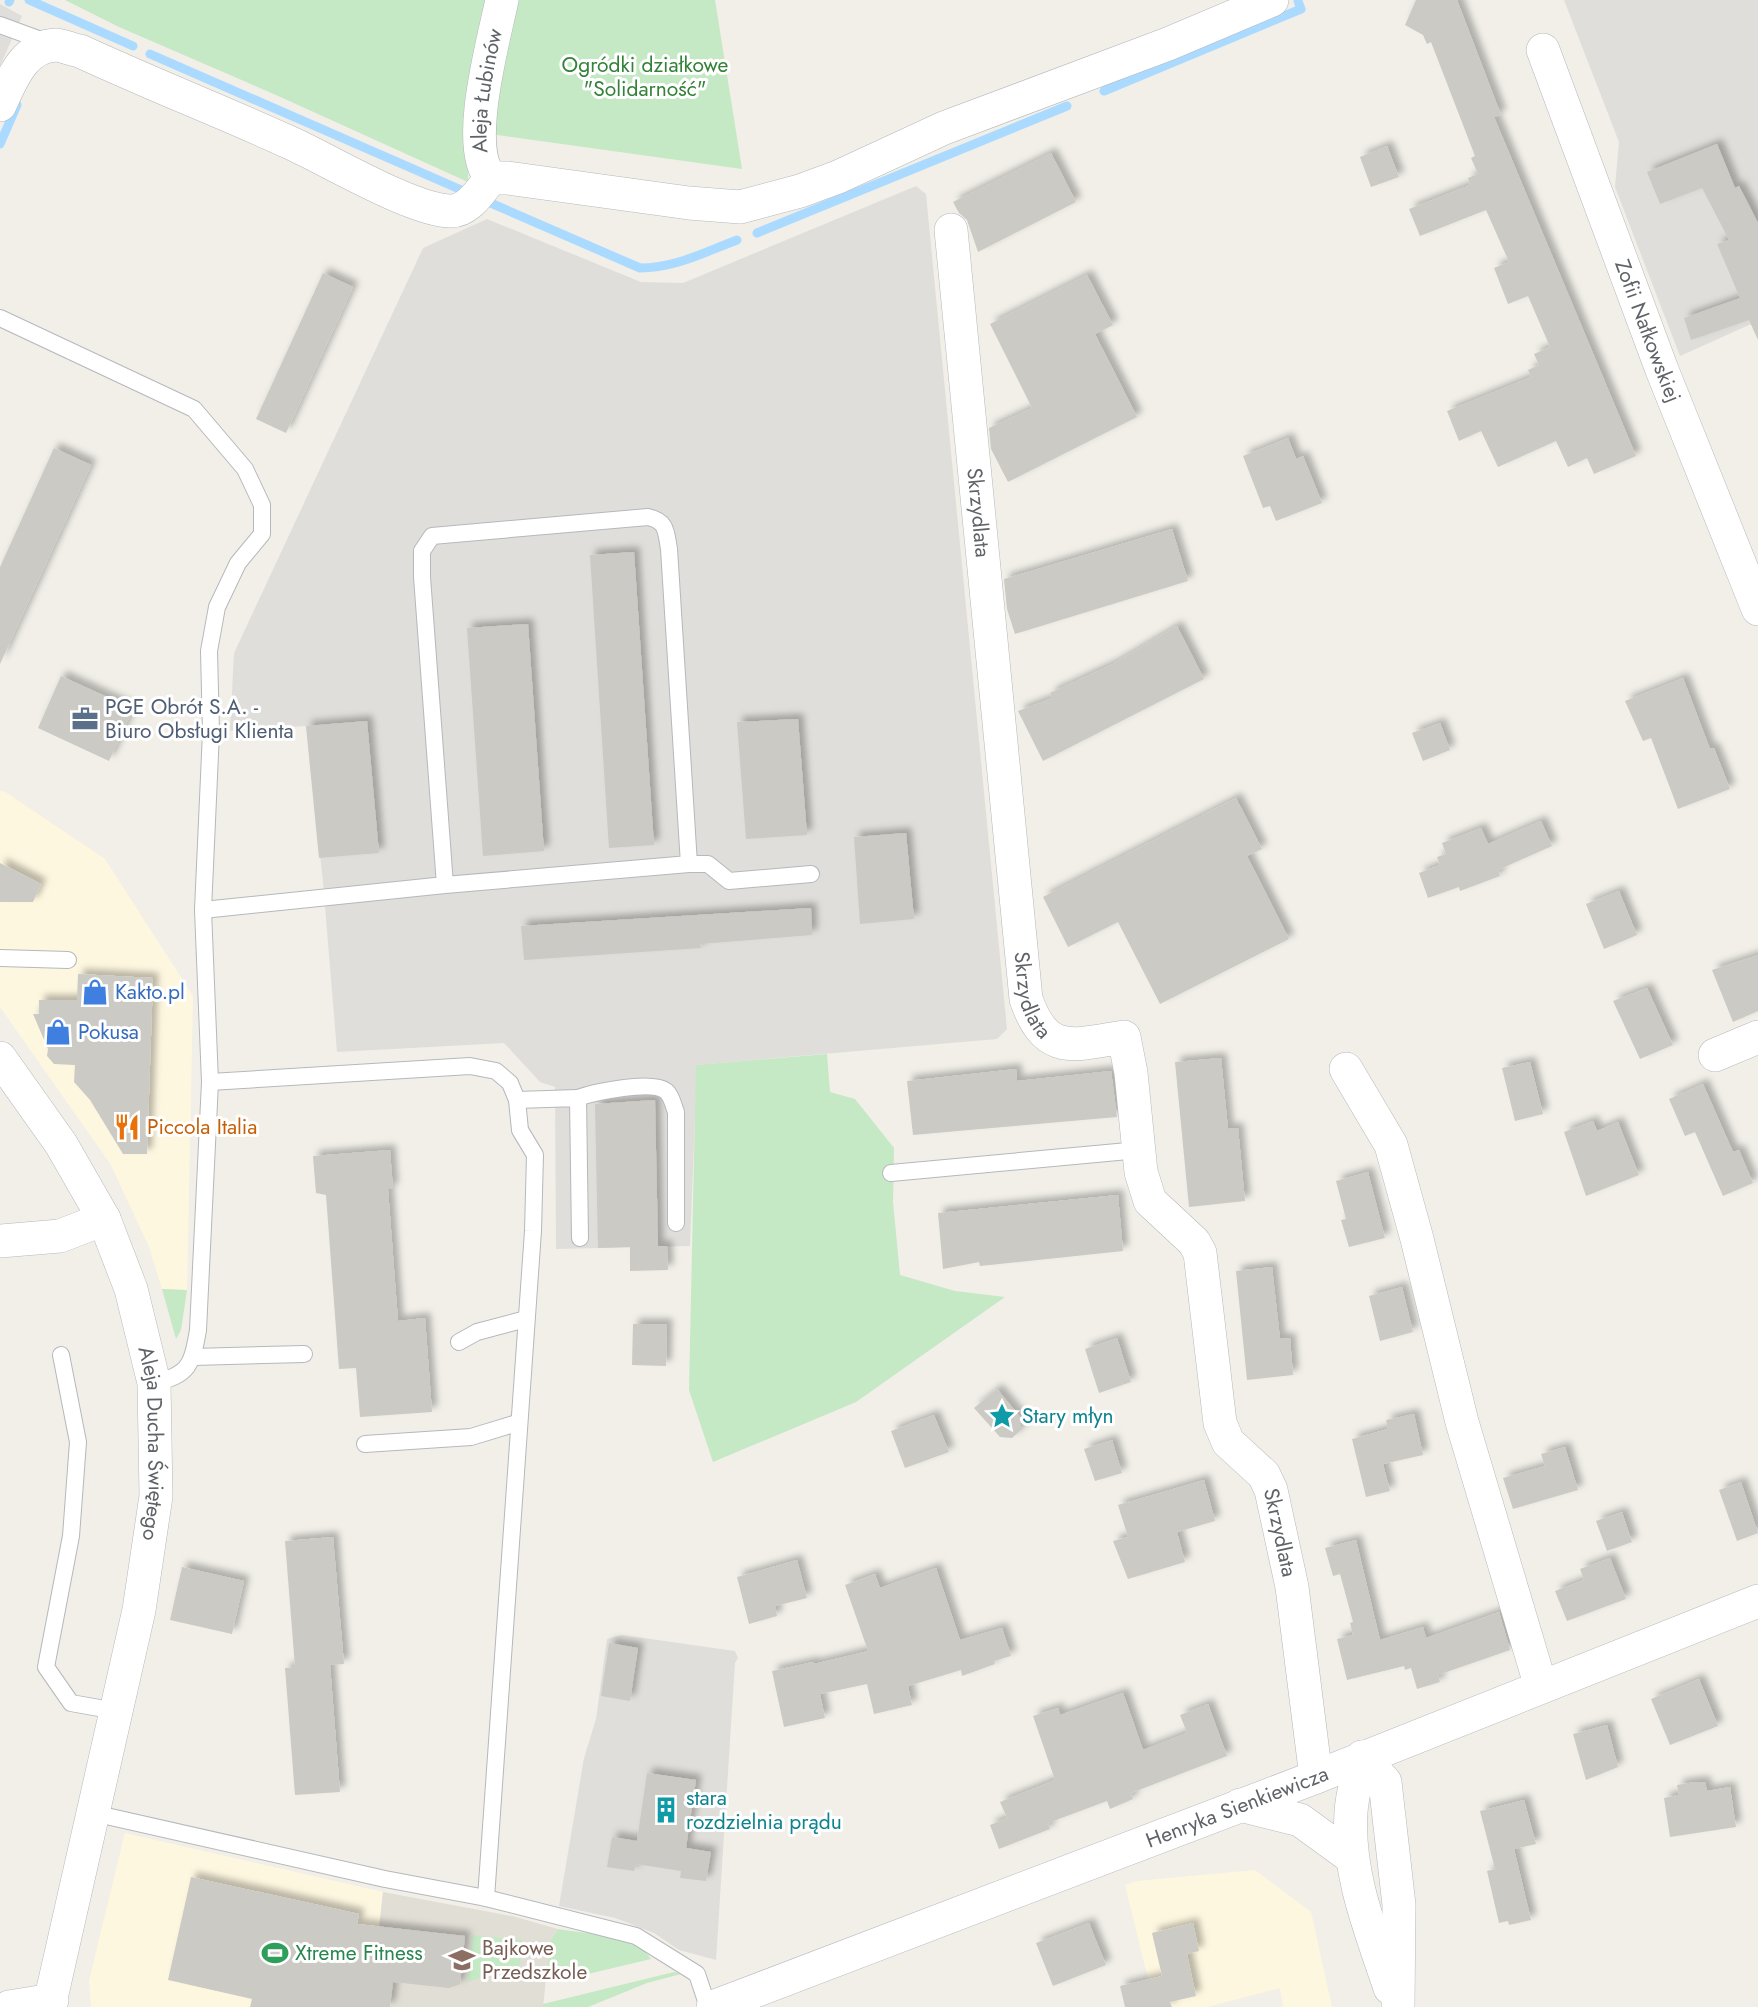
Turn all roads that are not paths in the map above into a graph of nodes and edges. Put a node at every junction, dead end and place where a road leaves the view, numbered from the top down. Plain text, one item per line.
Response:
1 (502, 0) edge
2 (1272, 0) edge
3 (0, 25) edge
4 (56, 45) junction
5 (1543, 50) dead end
6 (0, 105) edge
7 (491, 178) junction
8 (951, 230) dead end
9 (0, 318) edge
10 (1758, 609) edge
11 (689, 864) junction
12 (811, 874) dead end
13 (445, 885) junction
14 (203, 910) junction
15 (0, 958) edge
16 (68, 960) dead end
17 (1758, 1037) edge
18 (1715, 1054) dead end
19 (0, 1058) edge
20 (1346, 1069) dead end
21 (210, 1082) junction
22 (578, 1098) junction
23 (517, 1100) junction
24 (1139, 1150) junction
25 (891, 1173) dead end
26 (104, 1219) junction
27 (676, 1223) dead end
28 (580, 1238) dead end
29 (0, 1241) edge
30 (526, 1319) junction
31 (459, 1342) dead end
32 (304, 1353) dead end
33 (61, 1355) dead end
34 (194, 1357) junction
35 (153, 1383) junction
36 (517, 1423) junction
37 (365, 1444) dead end
38 (1758, 1601) edge
39 (1541, 1687) junction
40 (116, 1711) junction
41 (1362, 1757) junction
42 (1317, 1777) junction
43 (1240, 1805) junction
44 (93, 1813) junction
45 (1351, 1857) junction
46 (486, 1898) junction
47 (52, 2005) edge
48 (9, 2007) edge
49 (708, 2007) edge
50 (713, 2007) edge
51 (1397, 2007) edge

1 - 7 street, Aleja Łubinów
2 - 7 street
3 - 4 lane
4 - 6 street
4 - 7 street
5 - 10 street, Zofii Nałkowskiej
8 - 24 street, Skrzydlata
9 - 14 lane
11 - 12 lane
11 - 13 lane
11 - 13 lane
13 - 14 lane
14 - 21 lane
15 - 16 lane
17 - 18 street
19 - 26 street, Aleja Ducha Świętego
20 - 39 street
21 - 23 lane
21 - 34 lane
22 - 23 lane
22 - 27 lane
22 - 28 lane
23 - 30 lane
24 - 25 lane
24 - 42 street, Skrzydlata
26 - 29 street
26 - 35 street, Aleja Ducha Świętego
30 - 31 lane
30 - 36 lane
32 - 34 lane
33 - 40 lane
34 - 35 lane
35 - 40 street, Aleja Ducha Świętego
36 - 37 lane
36 - 46 lane
38 - 39 street, Henryka Sienkiewicza
39 - 41 street, Henryka Sienkiewicza
40 - 44 street, Aleja Ducha Świętego
41 - 42 street, Henryka Sienkiewicza
41 - 45 street
41 - 51 street
42 - 43 street, Henryka Sienkiewicza
43 - 45 street
43 - 50 street, Henryka Sienkiewicza
44 - 46 lane
44 - 47 street, Aleja Ducha Świętego
45 - 51 street
46 - 49 lane
47 - 48 street

